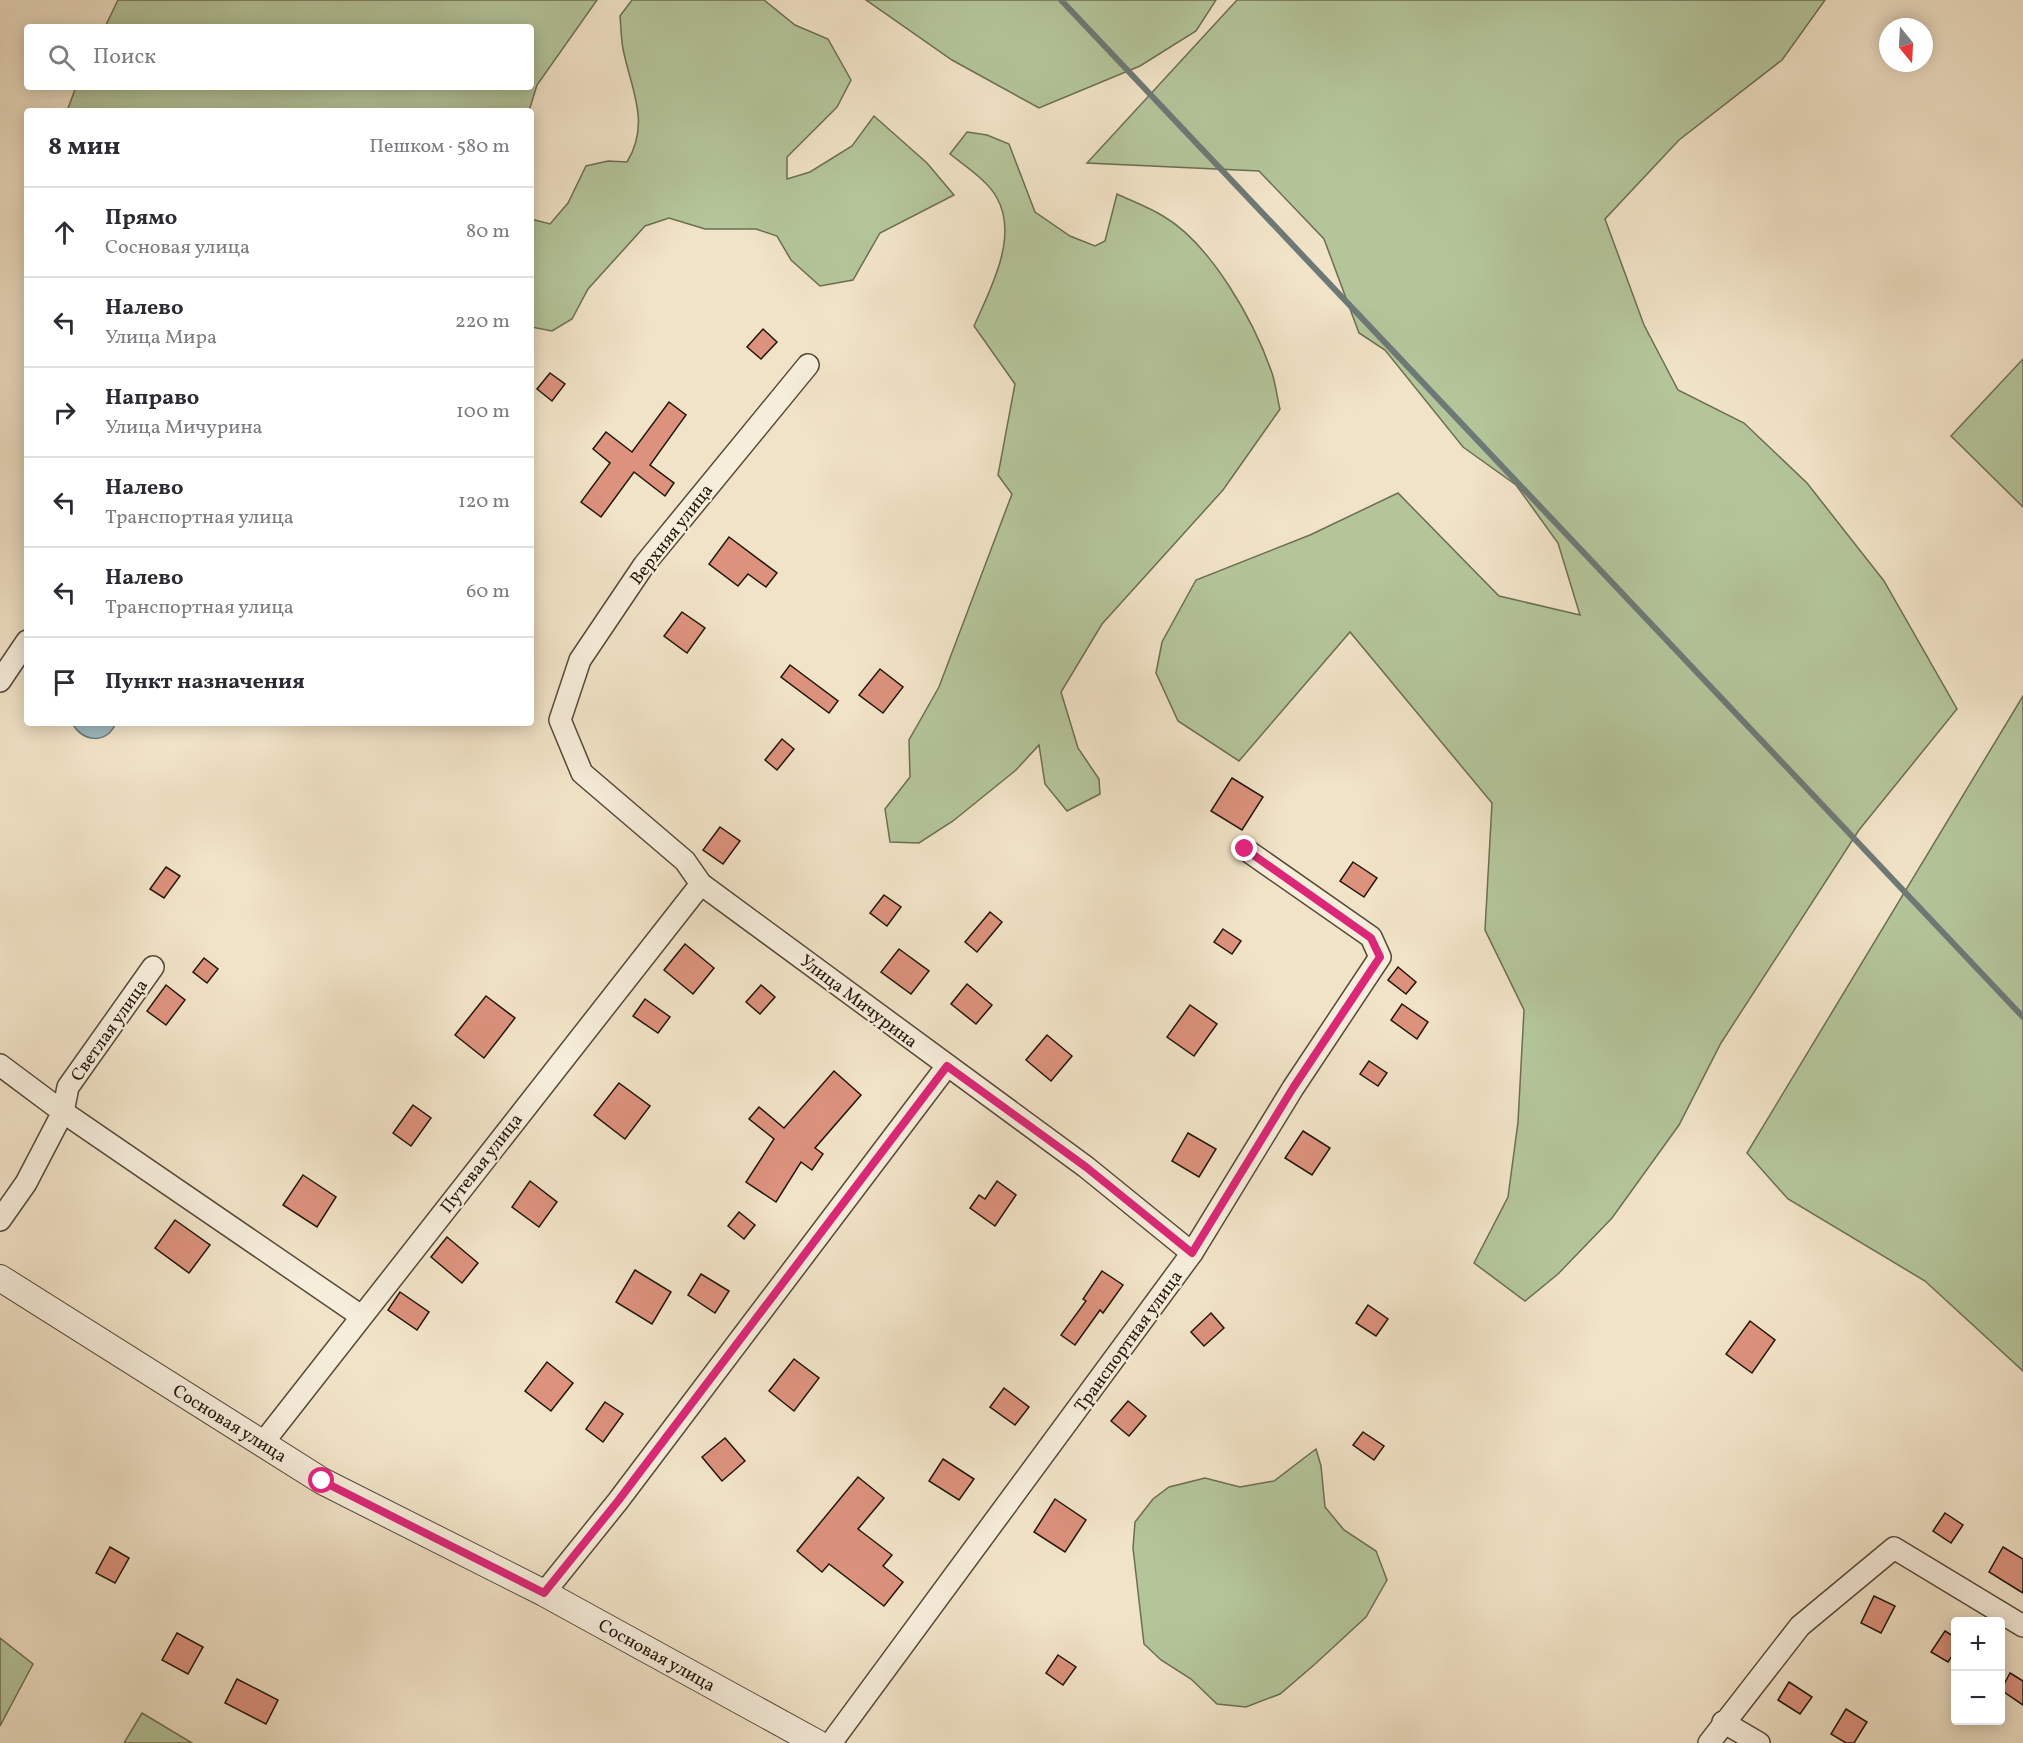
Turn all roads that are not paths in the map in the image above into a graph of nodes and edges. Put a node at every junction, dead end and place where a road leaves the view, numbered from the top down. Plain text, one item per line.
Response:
1 (808, 365) dead end
2 (24, 645) edge
3 (0, 681) edge
4 (560, 720) joint
5 (1245, 849) dead end
6 (701, 884) junction
7 (153, 968) dead end
8 (0, 1065) edge
9 (947, 1066) junction
10 (63, 1112) junction
11 (0, 1220) edge
12 (1192, 1253) junction
13 (0, 1278) edge
14 (362, 1316) junction
15 (262, 1444) junction
16 (544, 1593) junction
17 (2023, 1626) edge
18 (1723, 1722) junction
19 (817, 1743) edge
20 (831, 1743) edge
21 (1709, 1743) edge
22 (1759, 1743) edge

1 - 4 street, Верхняя улица
2 - 3 street
4 - 6 street, Улица Мичурина
5 - 12 street, Транспортная улица
6 - 9 street, Улица Мичурина
6 - 14 street, Путевая улица
7 - 10 street, Светлая улица
8 - 10 street
9 - 12 street, Улица Мичурина
9 - 16 street
10 - 11 street, Светлая улица
10 - 14 street
12 - 20 street, Транспортная улица
13 - 15 street, Сосновая улица
14 - 15 street, Путевая улица
15 - 16 street, Сосновая улица
16 - 19 street, Сосновая улица
17 - 18 street
18 - 21 street
18 - 22 street

